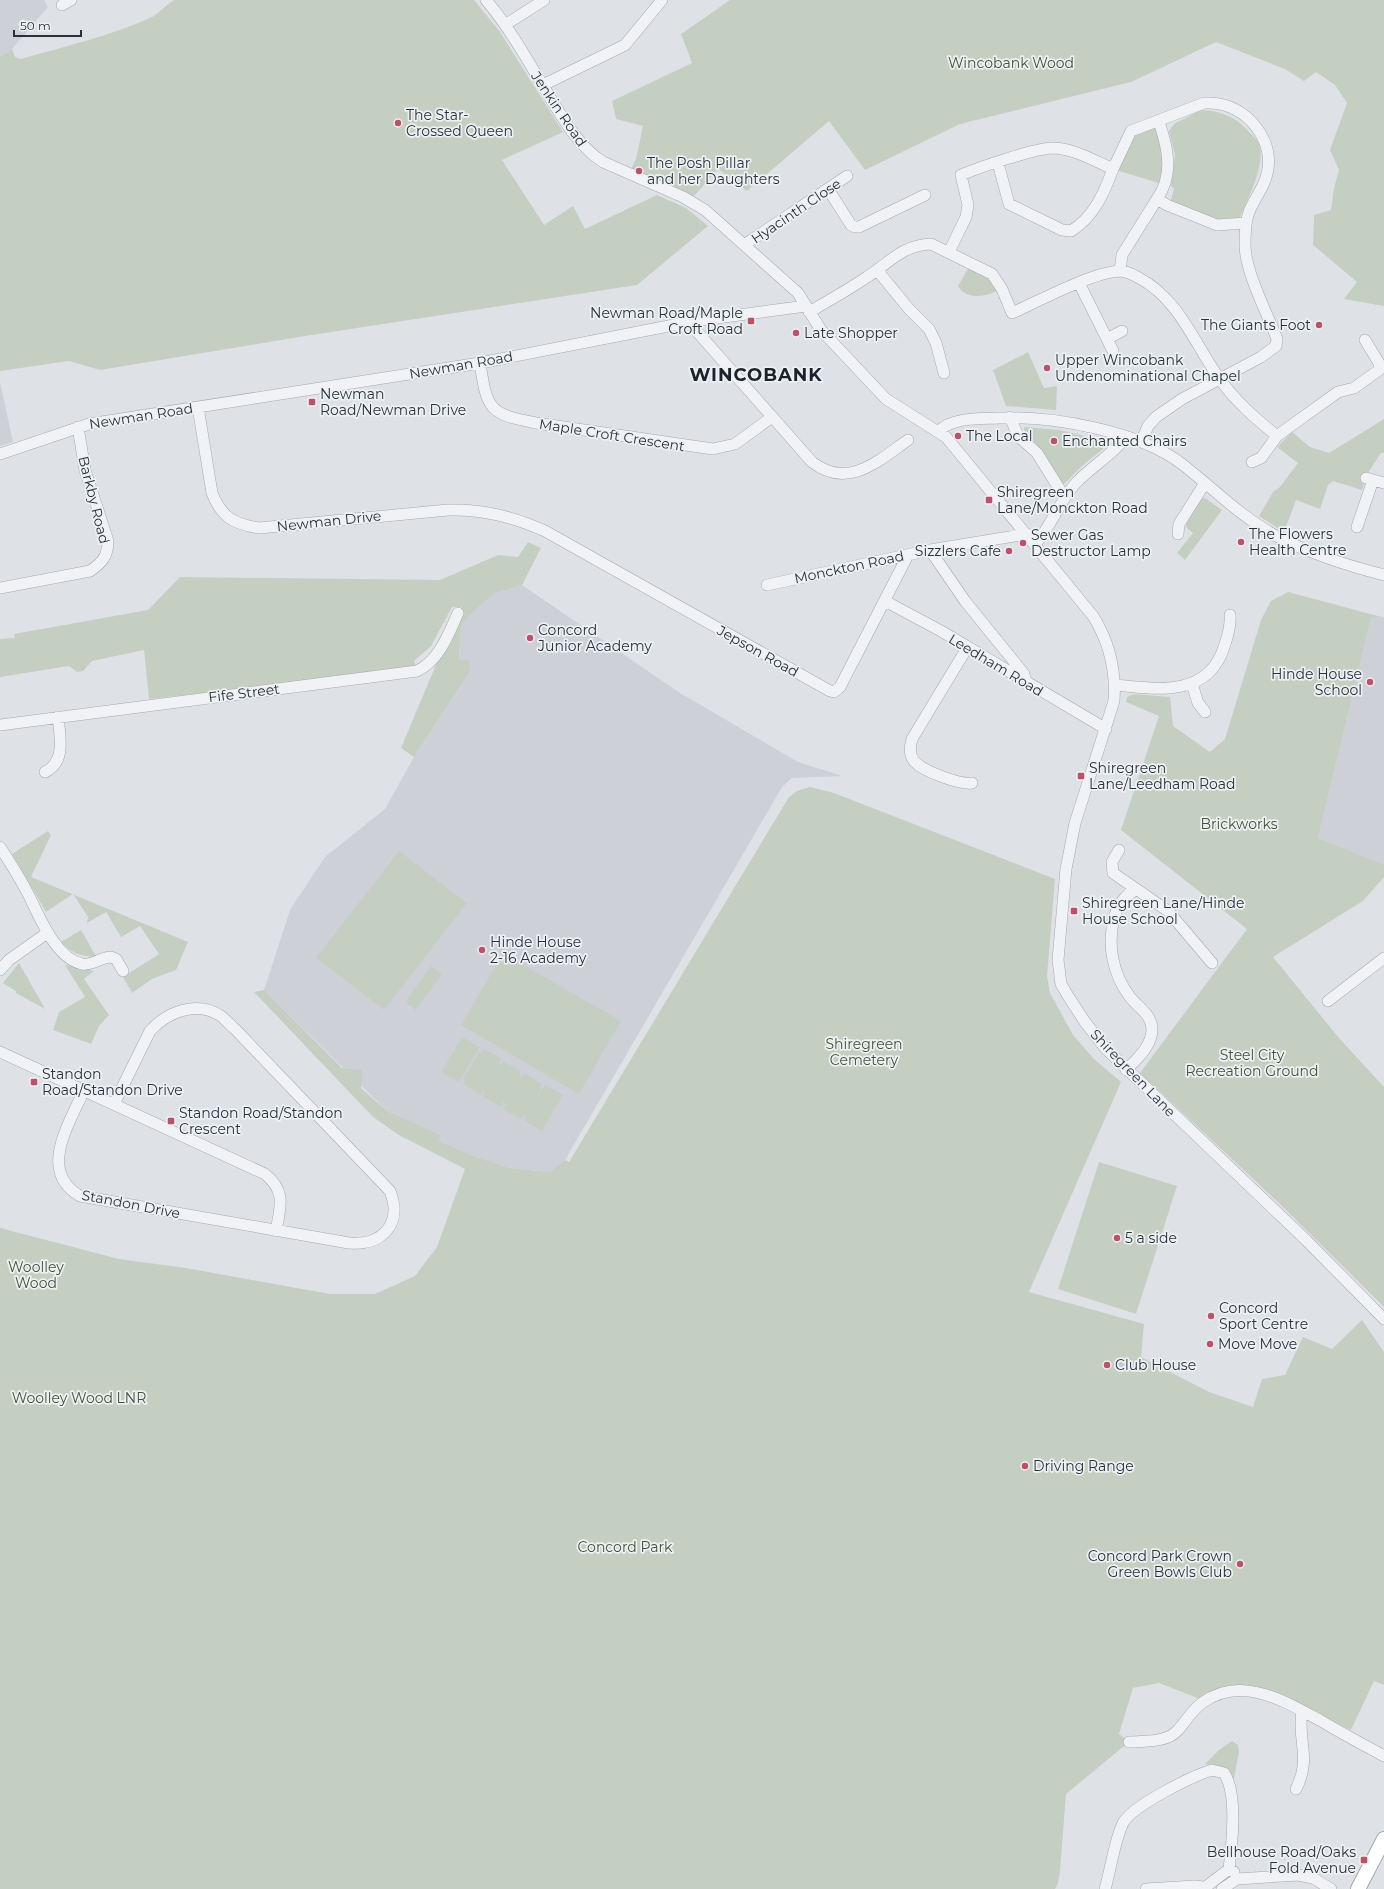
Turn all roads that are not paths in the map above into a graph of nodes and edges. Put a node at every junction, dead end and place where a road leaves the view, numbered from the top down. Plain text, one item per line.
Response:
1 (486, 0) edge
2 (544, 0) edge
3 (662, 0) edge
4 (505, 25) junction
5 (543, 85) junction
6 (1159, 122) junction
7 (998, 163) junction
8 (1113, 169) junction
9 (847, 176) dead end
10 (828, 189) junction
11 (925, 195) dead end
12 (1157, 199) junction
13 (1246, 223) junction
14 (744, 245) junction
15 (949, 252) junction
16 (877, 270) junction
17 (1120, 271) junction
18 (1080, 283) junction
19 (807, 309) junction
20 (694, 321) junction
21 (1122, 331) dead end
22 (1107, 339) junction
23 (1365, 340) dead end
24 (1113, 352) dead end
25 (480, 363) junction
26 (944, 372) dead end
27 (1220, 378) junction
28 (198, 406) junction
29 (772, 417) junction
30 (1010, 417) junction
31 (78, 427) junction
32 (938, 431) junction
33 (1277, 436) junction
34 (1126, 437) junction
35 (908, 440) dead end
36 (1141, 442) junction
37 (0, 454) edge
38 (1252, 462) dead end
39 (1205, 483) junction
40 (1384, 483) edge
41 (1065, 498) junction
42 (1357, 527) dead end
43 (545, 531) joint
44 (1027, 534) junction
45 (1178, 534) dead end
46 (1035, 544) junction
47 (930, 550) junction
48 (908, 554) junction
49 (1384, 575) edge
50 (767, 585) dead end
51 (0, 588) edge
52 (885, 601) junction
53 (458, 613) dead end
54 (1230, 615) dead end
55 (967, 648) junction
56 (1026, 683) junction
57 (1192, 684) junction
58 (1115, 685) junction
59 (1205, 712) dead end
60 (58, 717) junction
61 (0, 725) edge
62 (1106, 729) junction
63 (45, 772) dead end
64 (972, 783) dead end
65 (0, 847) edge
66 (1119, 850) dead end
67 (1136, 890) junction
68 (47, 933) junction
69 (1384, 958) edge
70 (1212, 963) dead end
71 (0, 970) edge
72 (123, 971) dead end
73 (1328, 1001) dead end
74 (0, 1052) edge
75 (1126, 1070) junction
76 (84, 1090) junction
77 (114, 1104) junction
78 (276, 1231) junction
79 (1384, 1319) edge
80 (1302, 1711) junction
81 (1129, 1742) dead end
82 (1384, 1756) edge
83 (1296, 1789) dead end
84 (1384, 1839) edge
85 (1229, 1869) junction
86 (1237, 1880) junction
87 (1203, 1888) edge
88 (1105, 1889) edge
89 (1146, 1889) edge
90 (1222, 1889) edge
91 (1331, 1889) edge
92 (1358, 1889) edge

1 - 4 street, Jenkin Road
2 - 4 street
3 - 5 street
4 - 5 street, Jenkin Road
5 - 14 street, Jenkin Road
6 - 8 street
6 - 12 street
6 - 13 street
7 - 8 street
7 - 8 street
7 - 15 street
9 - 10 street, Hyacinth Close
10 - 11 street
10 - 14 street, Hyacinth Close
12 - 13 street
12 - 17 street
13 - 27 street
14 - 19 street, Jenkin Road
15 - 16 street
15 - 18 street
16 - 19 street
16 - 26 street
17 - 18 street
17 - 27 street
18 - 22 street
19 - 20 street, Newman Road
19 - 32 street, Jenkin Road
20 - 25 street, Newman Road
20 - 29 street
21 - 22 street
22 - 24 street
23 - 33 street
25 - 28 street, Newman Road
25 - 29 street, Maple Croft Crescent
27 - 33 street
27 - 36 street
28 - 31 street, Newman Road
28 - 43 street, Newman Drive
29 - 35 street
30 - 32 street
30 - 34 street
30 - 41 street
31 - 37 street, Newman Road
31 - 51 street, Barkby Road
32 - 44 street, Shiregreen Lane
33 - 38 street
34 - 36 street
34 - 41 street
36 - 39 street
39 - 45 street
39 - 49 street
40 - 42 street
41 - 46 street
43 - 52 street, Jepson Road
44 - 46 street, Shiregreen Lane
44 - 47 street, Monckton Road
46 - 58 street, Shiregreen Lane
47 - 48 street, Monckton Road
47 - 56 street
48 - 50 street, Monckton Road
48 - 52 street, Jepson Road
52 - 55 street, Leedham Road
53 - 60 street, Fife Street
54 - 57 street
55 - 56 street, Leedham Road
55 - 64 street
56 - 62 street, Leedham Road
57 - 58 street
57 - 59 street
58 - 62 street, Shiregreen Lane
60 - 61 street, Fife Street
60 - 63 street
62 - 75 street, Shiregreen Lane
65 - 68 street
66 - 67 street
67 - 70 street
67 - 75 street
68 - 71 street
68 - 72 street
69 - 73 street
74 - 76 street
75 - 79 street, Shiregreen Lane
76 - 77 street
76 - 78 street, Standon Drive
77 - 78 street
77 - 78 street, Standon Drive
80 - 81 street
80 - 82 street
80 - 83 street
84 - 92 main road
85 - 86 street
85 - 87 street
85 - 88 street
86 - 90 street
86 - 91 street
87 - 89 street

